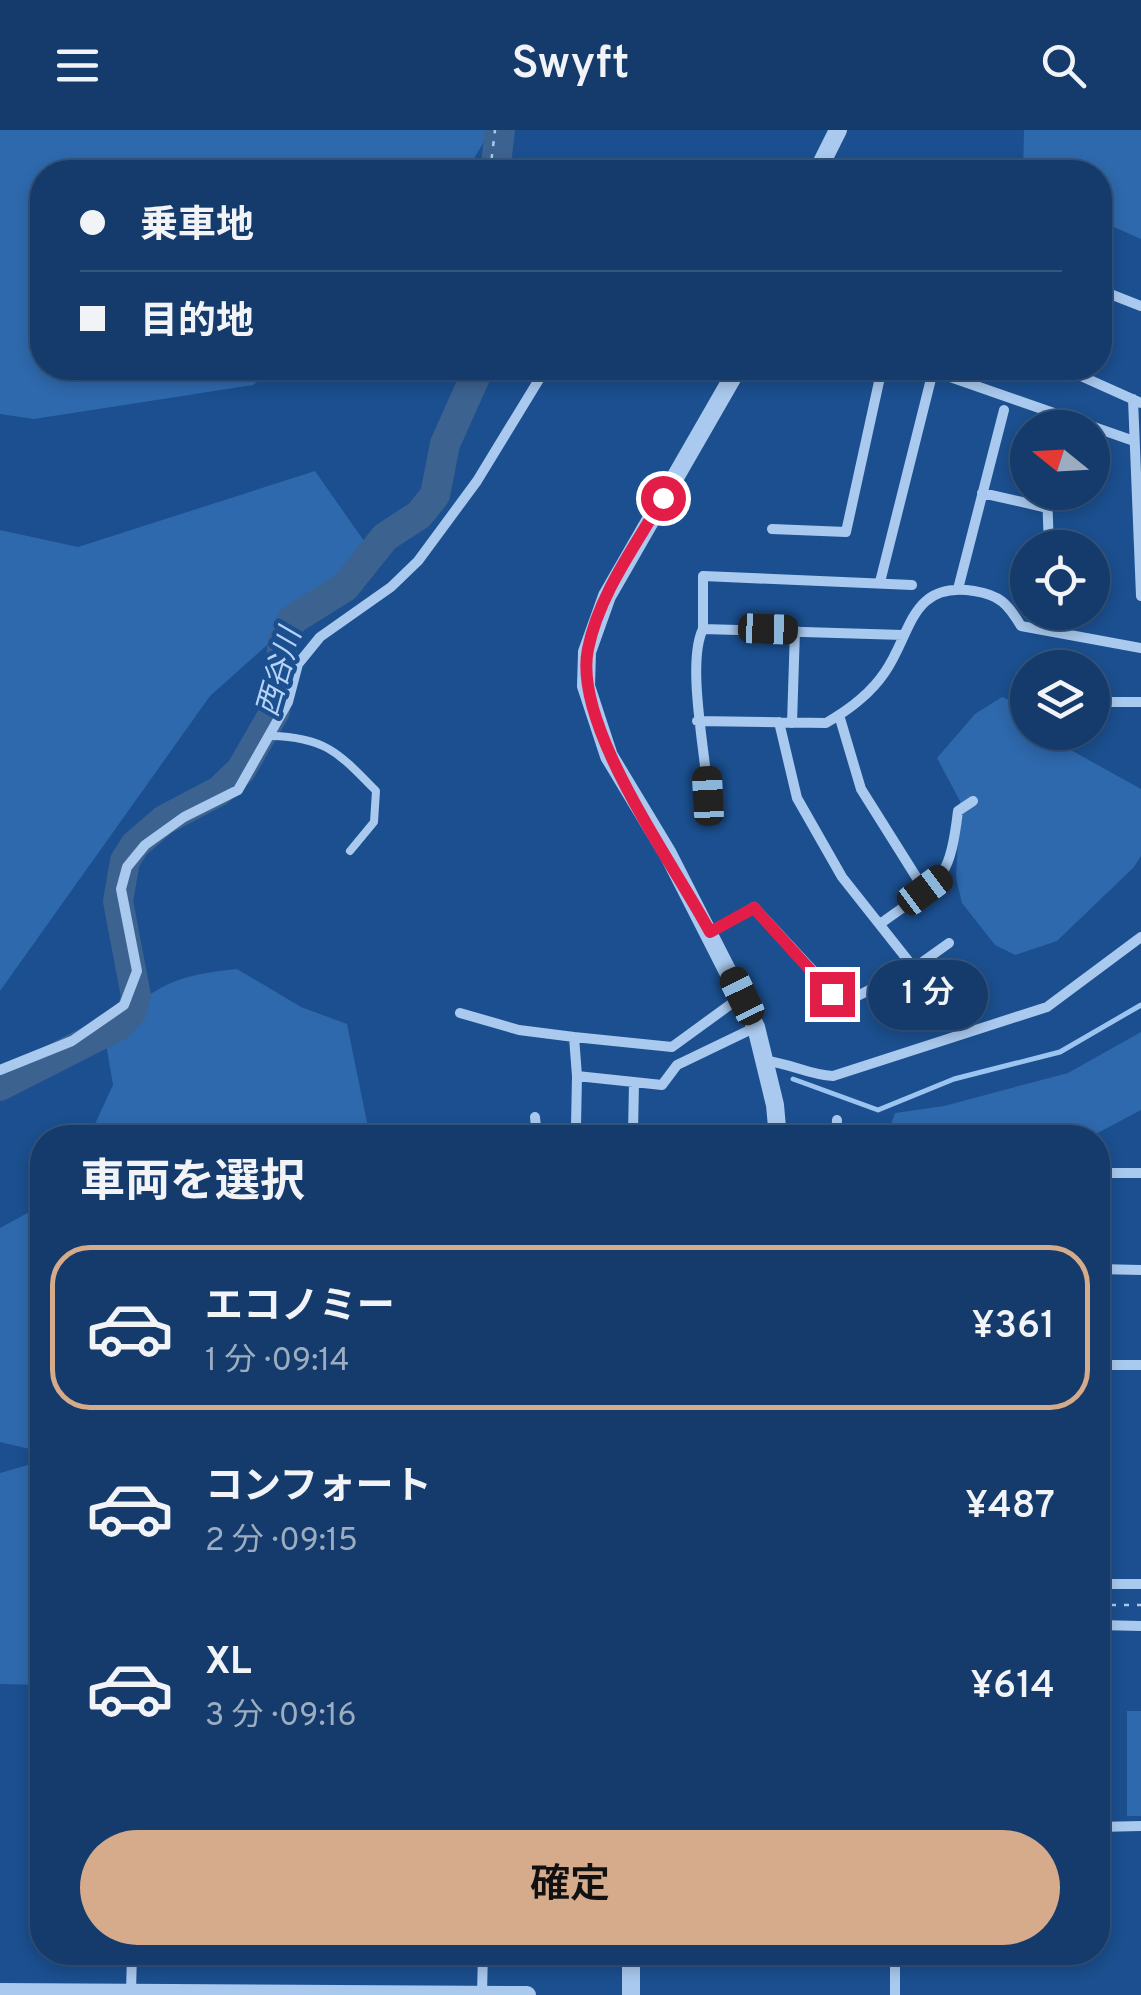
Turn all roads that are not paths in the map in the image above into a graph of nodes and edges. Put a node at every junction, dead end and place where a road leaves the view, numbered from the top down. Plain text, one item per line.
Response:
1 (838, 130) edge
2 (823, 160) edge
3 (1112, 295) edge
4 (1141, 306) edge
5 (539, 380) edge
6 (731, 380) edge
7 (879, 380) edge
8 (930, 380) edge
9 (961, 380) edge
10 (1090, 380) edge
11 (1137, 401) edge
12 (1004, 410) dead end
13 (1134, 441) junction
14 (982, 492) junction
15 (1010, 499) edge
16 (772, 529) dead end
17 (1140, 553) edge
18 (880, 582) junction
19 (912, 585) dead end
20 (958, 588) junction
21 (1141, 596) edge
22 (703, 630) junction
23 (795, 630) junction
24 (1052, 631) joint
25 (903, 635) junction
26 (1141, 648) edge
27 (1111, 702) dead end
28 (1141, 702) edge
29 (839, 716) junction
30 (697, 721) junction
31 (779, 722) junction
32 (792, 723) junction
33 (270, 736) junction
34 (708, 796) dead end
35 (973, 801) dead end
36 (350, 851) dead end
37 (925, 890) junction
38 (880, 924) junction
39 (710, 932) junction
40 (1141, 938) edge
41 (950, 943) dead end
42 (914, 968) junction
43 (742, 996) junction
44 (460, 1013) dead end
45 (756, 1027) junction
46 (574, 1037) junction
47 (766, 1061) junction
48 (0, 1070) edge
49 (576, 1076) junction
50 (634, 1082) junction
51 (535, 1117) dead end
52 (838, 1120) dead end
53 (536, 1125) edge
54 (576, 1125) edge
55 (632, 1125) edge
56 (776, 1125) edge
57 (837, 1125) edge
58 (1110, 1173) edge
59 (1141, 1173) edge
60 (1110, 1269) edge
61 (1141, 1270) edge
62 (1110, 1365) edge
63 (1141, 1365) edge
64 (1110, 1584) edge
65 (1141, 1584) edge
66 (1110, 1626) edge
67 (1141, 1626) edge
68 (1141, 1826) edge
69 (1110, 1827) edge
70 (132, 1965) edge
71 (483, 1965) edge
72 (631, 1965) edge
73 (895, 1965) edge
74 (0, 1992) edge
75 (131, 1993) edge
76 (446, 1994) edge
77 (482, 1994) edge
78 (229, 1995) edge
79 (527, 1995) edge
80 (631, 1995) edge
81 (894, 1995) edge

1 - 2 street
3 - 4 street
5 - 33 street
6 - 39 street
7 - 16 street
8 - 18 street
9 - 13 street
10 - 11 street
11 - 13 street
12 - 14 street
13 - 17 street
14 - 15 street
14 - 20 street
17 - 21 street
18 - 19 street
18 - 22 street
20 - 24 street
20 - 25 street
22 - 23 street
22 - 30 street
23 - 25 street
23 - 32 street
24 - 26 street
25 - 29 street
27 - 28 street
29 - 32 street
29 - 37 street
30 - 31 street
30 - 34 street
31 - 32 street
31 - 38 street
33 - 36 lane
33 - 48 street
35 - 37 street
37 - 38 street
38 - 42 street
39 - 42 street
39 - 43 street
40 - 47 street
41 - 42 street
43 - 45 street
43 - 46 street
44 - 46 street
45 - 47 street
45 - 50 street
46 - 49 street
47 - 56 street
49 - 50 street
49 - 54 street
50 - 55 street
51 - 53 street
52 - 57 street
58 - 59 street
60 - 61 street
62 - 63 street
64 - 65 street
66 - 67 street
68 - 69 street
70 - 75 street
71 - 77 street
72 - 80 street
73 - 81 street
74 - 75 street
75 - 78 street
76 - 77 street
76 - 78 street
77 - 79 street

